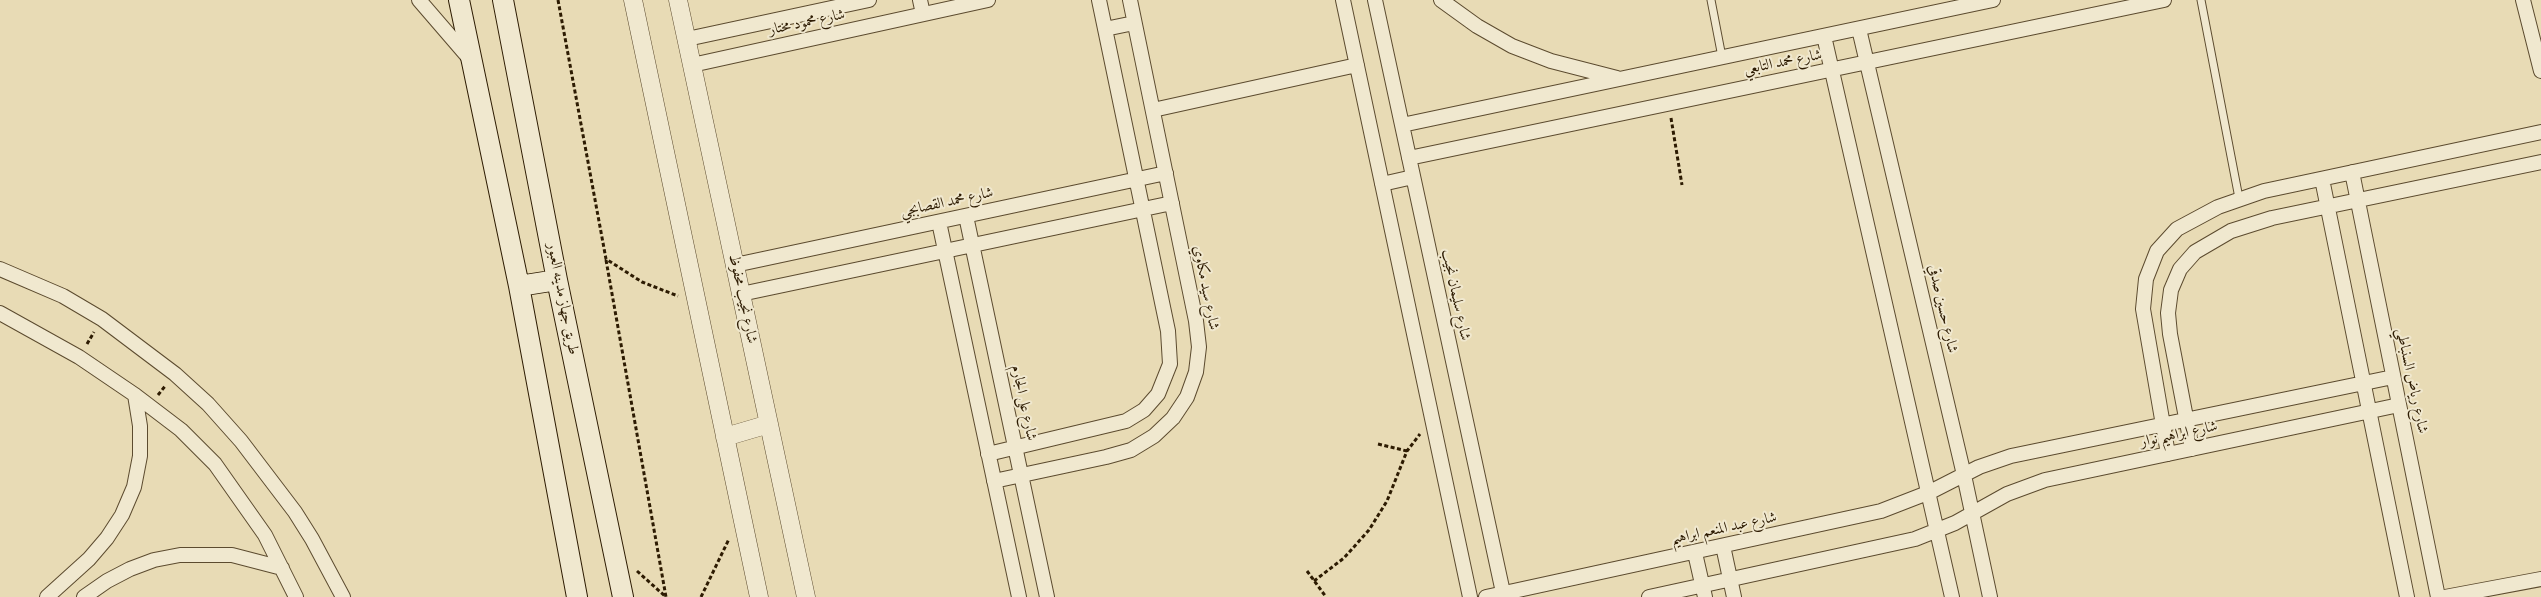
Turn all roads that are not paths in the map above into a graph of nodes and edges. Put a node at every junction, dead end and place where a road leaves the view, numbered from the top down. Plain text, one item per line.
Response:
1 (419, 0) edge
2 (459, 0) edge
3 (503, 0) edge
4 (633, 0) edge
5 (678, 0) edge
6 (869, 0) edge
7 (920, 0) edge
8 (988, 0) edge
9 (1099, 0) edge
10 (1130, 0) edge
11 (1343, 0) edge
12 (1375, 0) edge
13 (1440, 0) edge
14 (1711, 0) edge
15 (1994, 0) edge
16 (2164, 0) edge
17 (2201, 0) edge
18 (2523, 0) edge
19 (922, 14) junction
20 (1134, 23) junction
21 (1105, 29) junction
22 (1859, 29) junction
23 (1824, 36) junction
24 (687, 39) junction
25 (1722, 57) junction
26 (473, 62) junction
27 (1868, 62) junction
28 (692, 65) junction
29 (1357, 65) junction
30 (1832, 70) junction
31 (2541, 71) edge
32 (1620, 79) junction
33 (1153, 110) junction
34 (1402, 125) junction
35 (2541, 132) edge
36 (1409, 158) junction
37 (2541, 162) edge
38 (2352, 172) junction
39 (1166, 173) junction
40 (1413, 177) junction
41 (2322, 179) junction
42 (1136, 180) junction
43 (1382, 184) junction
44 (2239, 198) junction
45 (2357, 200) junction
46 (1172, 203) junction
47 (2328, 206) junction
48 (1142, 209) junction
49 (966, 216) junction
50 (939, 222) junction
51 (972, 245) junction
52 (945, 251) junction
53 (735, 266) junction
54 (0, 269) edge
55 (557, 280) junction
56 (519, 286) junction
57 (741, 294) junction
58 (0, 313) edge
59 (2393, 377) junction
60 (2364, 383) junction
61 (135, 395) junction
62 (2399, 406) junction
63 (2370, 412) junction
64 (2186, 420) junction
65 (769, 424) junction
66 (2162, 425) junction
67 (725, 437) junction
68 (1016, 447) junction
69 (2192, 449) junction
70 (988, 454) junction
71 (2168, 454) junction
72 (1964, 474) junction
73 (1021, 475) junction
74 (994, 481) junction
75 (1930, 492) junction
76 (1972, 515) junction
77 (1938, 531) junction
78 (1723, 546) junction
79 (1694, 553) junction
80 (282, 568) junction
81 (2541, 579) edge
82 (1730, 580) junction
83 (1704, 591) edge
84 (1503, 595) edge
85 (47, 597) edge
86 (84, 597) edge
87 (296, 597) edge
88 (343, 597) edge
89 (577, 597) edge
90 (623, 597) edge
91 (759, 597) edge
92 (806, 597) edge
93 (1019, 597) edge
94 (1047, 597) edge
95 (1470, 597) edge
96 (1486, 597) edge
97 (1649, 597) edge
98 (1734, 597) edge
99 (1952, 597) edge
100 (1990, 597) edge
101 (2407, 597) edge
102 (2438, 597) edge
103 (2445, 597) edge

1 - 26 street
2 - 26 main road
3 - 55 main road, طريق جهاز مدينه العبور
4 - 67 street
5 - 24 street, شارع نجيب محفوظ
6 - 24 street, شارع محمود مختار
7 - 19 street
8 - 19 street, شارع محمود مختار
9 - 21 street
10 - 20 street, شارع سيد مكاوي
11 - 29 street
12 - 34 street, شارع سليمان نجيب
13 - 32 street
14 - 25 lane
15 - 22 street, شارع محمد التابعي
16 - 27 street, شارع محمد التابعي
17 - 44 lane
18 - 31 street
19 - 28 street, شارع محمود مختار
20 - 21 street
20 - 33 street, شارع سيد مكاوي
21 - 42 street
22 - 23 street, شارع محمد التابعي
22 - 27 street, شارع حسين صدقي
23 - 25 street, شارع محمد التابعي
23 - 30 street
24 - 28 street, شارع نجيب محفوظ
25 - 32 street, شارع محمد التابعي
26 - 56 main road
27 - 30 street, شارع محمد التابعي
27 - 72 street, شارع حسين صدقي
28 - 53 street, شارع نجيب محفوظ
29 - 33 street
29 - 43 street
30 - 36 street, شارع محمد التابعي
30 - 75 street
32 - 34 street, شارع محمد التابعي
33 - 39 street, شارع سيد مكاوي
34 - 36 street, شارع سليمان نجيب
35 - 38 street
36 - 40 street, شارع سليمان نجيب
37 - 45 street
38 - 41 street
38 - 45 street, شارع رياض السنباطي
39 - 42 street, شارع محمد القصابجي
39 - 46 street, شارع سيد مكاوي
40 - 43 street
40 - 84 street, شارع سليمان نجيب
41 - 44 street
41 - 47 street
42 - 48 street
42 - 49 street, شارع محمد القصابجي
43 - 95 street
44 - 66 street
45 - 47 street
45 - 59 street, شارع رياض السنباطي
46 - 48 street
46 - 73 street, شارع سيد مكاوي
47 - 60 street
47 - 64 street
48 - 51 street
48 - 68 street
49 - 50 street, شارع محمد القصابجي
49 - 51 street, شارع على الجارم
50 - 52 street
50 - 53 street, شارع محمد القصابجي
51 - 52 street
51 - 68 street, شارع على الجارم
52 - 57 street
52 - 70 street
53 - 57 street, شارع نجيب محفوظ
54 - 88 street
55 - 56 main road
55 - 90 main road, طريق جهاز مدينه العبور
56 - 89 main road
57 - 65 street, شارع نجيب محفوظ
58 - 61 street
59 - 60 street, شارع ابراهيم نوار
59 - 62 street, شارع رياض السنباطي
60 - 63 street
60 - 64 street, شارع ابراهيم نوار
61 - 80 street
61 - 85 street
62 - 63 street, شارع ابراهيم نوار
62 - 102 street, شارع رياض السنباطي
63 - 69 street, شارع ابراهيم نوار
63 - 101 street
64 - 66 street, شارع ابراهيم نوار
64 - 69 street
65 - 67 street
65 - 92 street, شارع نجيب محفوظ
66 - 71 street
66 - 72 street, شارع ابراهيم نوار
67 - 91 street
68 - 70 street
68 - 73 street, شارع على الجارم
69 - 71 street, شارع ابراهيم نوار
70 - 74 street
71 - 76 street, شارع ابراهيم نوار
72 - 75 street, شارع عبد المنعم ابراهيم
72 - 76 street, شارع حسين صدقي
73 - 74 street, شارع سيد مكاوي
73 - 94 street, شارع على الجارم
74 - 93 street
75 - 77 street
75 - 78 street, شارع عبد المنعم ابراهيم
76 - 77 street
76 - 100 street, شارع حسين صدقي
77 - 82 street
77 - 99 street
78 - 79 street, شارع عبد المنعم ابراهيم
78 - 82 street
79 - 83 street
79 - 84 street, شارع عبد المنعم ابراهيم
80 - 86 street
80 - 87 street
81 - 103 street
82 - 83 street
82 - 98 street
83 - 97 street
84 - 96 street, شارع عبد المنعم ابراهيم

